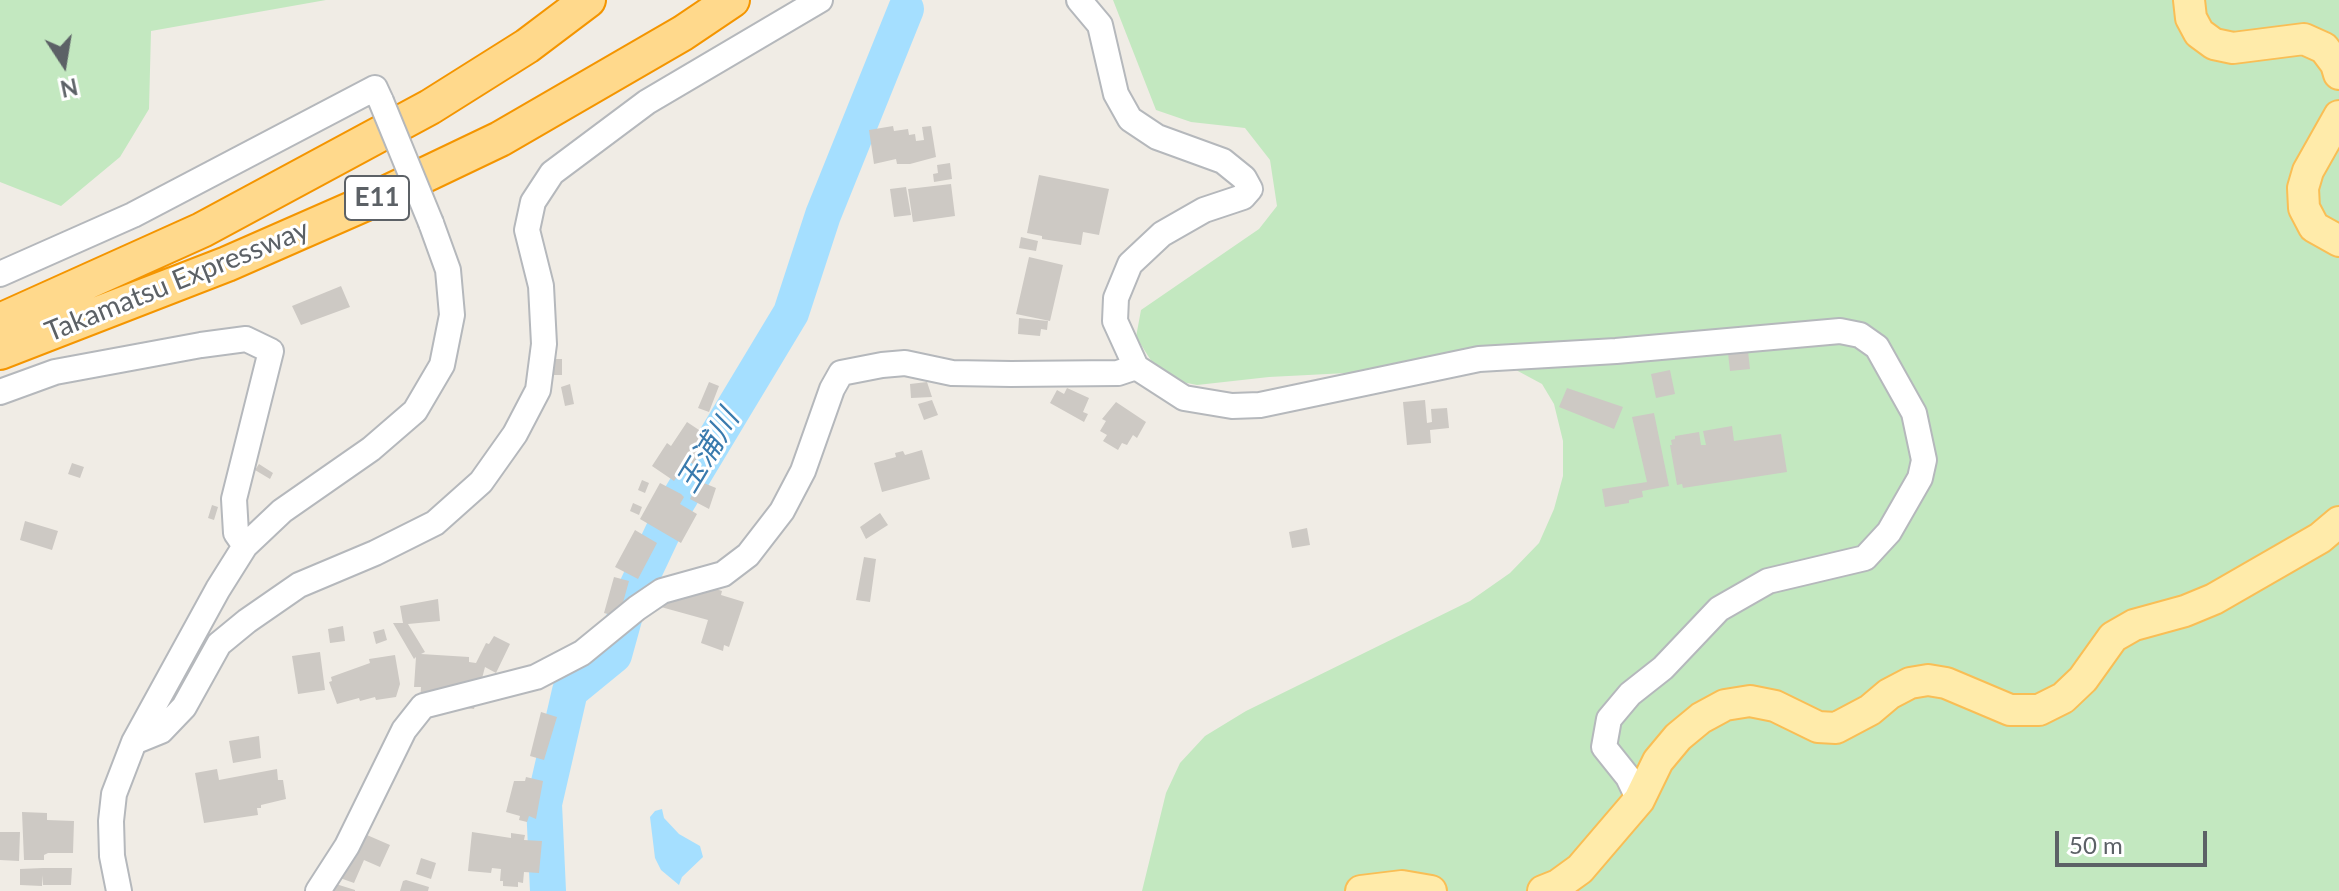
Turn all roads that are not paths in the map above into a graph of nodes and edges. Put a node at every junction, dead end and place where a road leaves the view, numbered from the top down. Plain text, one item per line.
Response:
1 (588, 0) edge
2 (732, 0) edge
3 (820, 0) edge
4 (1079, 0) edge
5 (2189, 0) edge
6 (2339, 74) edge
7 (2339, 116) edge
8 (2339, 241) edge
9 (0, 274) edge
10 (0, 321) edge
11 (0, 352) edge
12 (1136, 367) junction
13 (0, 392) edge
14 (2339, 522) edge
15 (245, 546) junction
16 (134, 742) junction
17 (1639, 800) junction
18 (119, 891) edge
19 (318, 891) edge
20 (1361, 891) edge
21 (1431, 891) edge
22 (1543, 891) edge

1 - 10 highway, Takamatsu Expressway / E11
2 - 11 highway, Takamatsu Expressway / E11
3 - 16 street
4 - 12 street
5 - 6 main road
7 - 8 main road
9 - 15 street, bridge
12 - 17 street
12 - 19 street
13 - 15 street
14 - 17 main road
15 - 16 street
16 - 18 street
17 - 22 main road
20 - 21 main road

